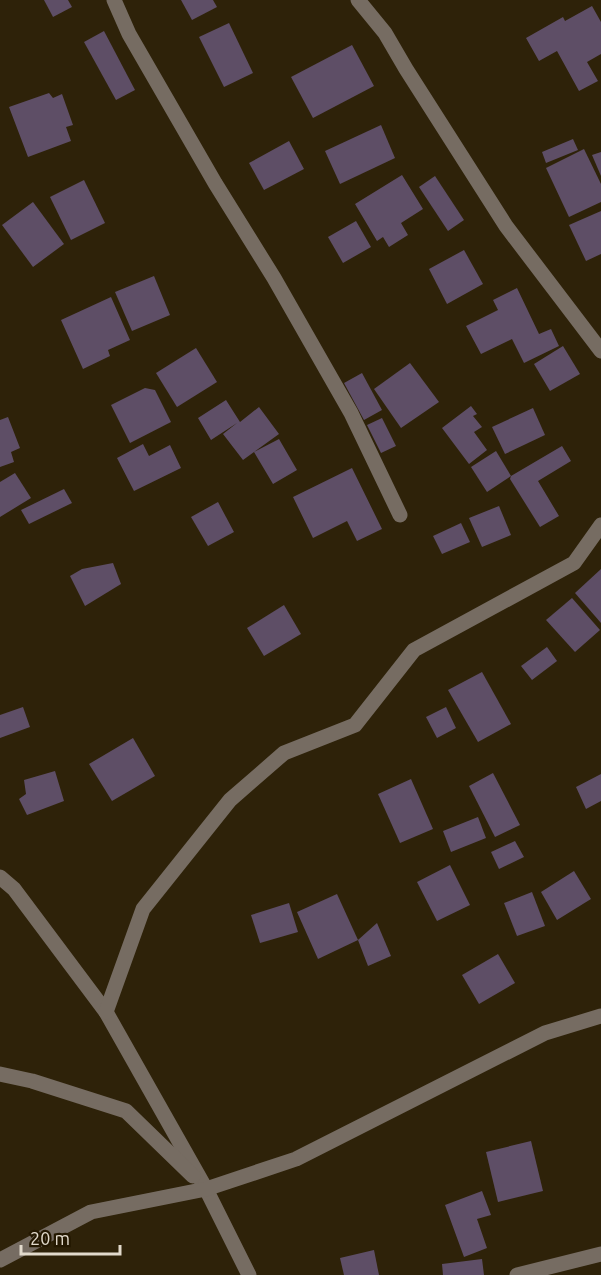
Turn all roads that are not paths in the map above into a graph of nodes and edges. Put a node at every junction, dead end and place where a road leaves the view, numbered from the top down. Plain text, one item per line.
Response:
1 (114, 0) edge
2 (358, 0) edge
3 (601, 351) edge
4 (400, 515) dead end
5 (601, 525) edge
6 (0, 877) edge
7 (106, 1012) junction
8 (601, 1016) edge
9 (0, 1074) edge
10 (206, 1189) junction
11 (601, 1254) edge
12 (0, 1260) edge
13 (249, 1275) edge
14 (517, 1275) edge

1 - 4 street
2 - 3 street
5 - 7 street
6 - 7 street
7 - 10 street
8 - 10 street
9 - 10 street
10 - 12 street
10 - 13 street
11 - 14 street

